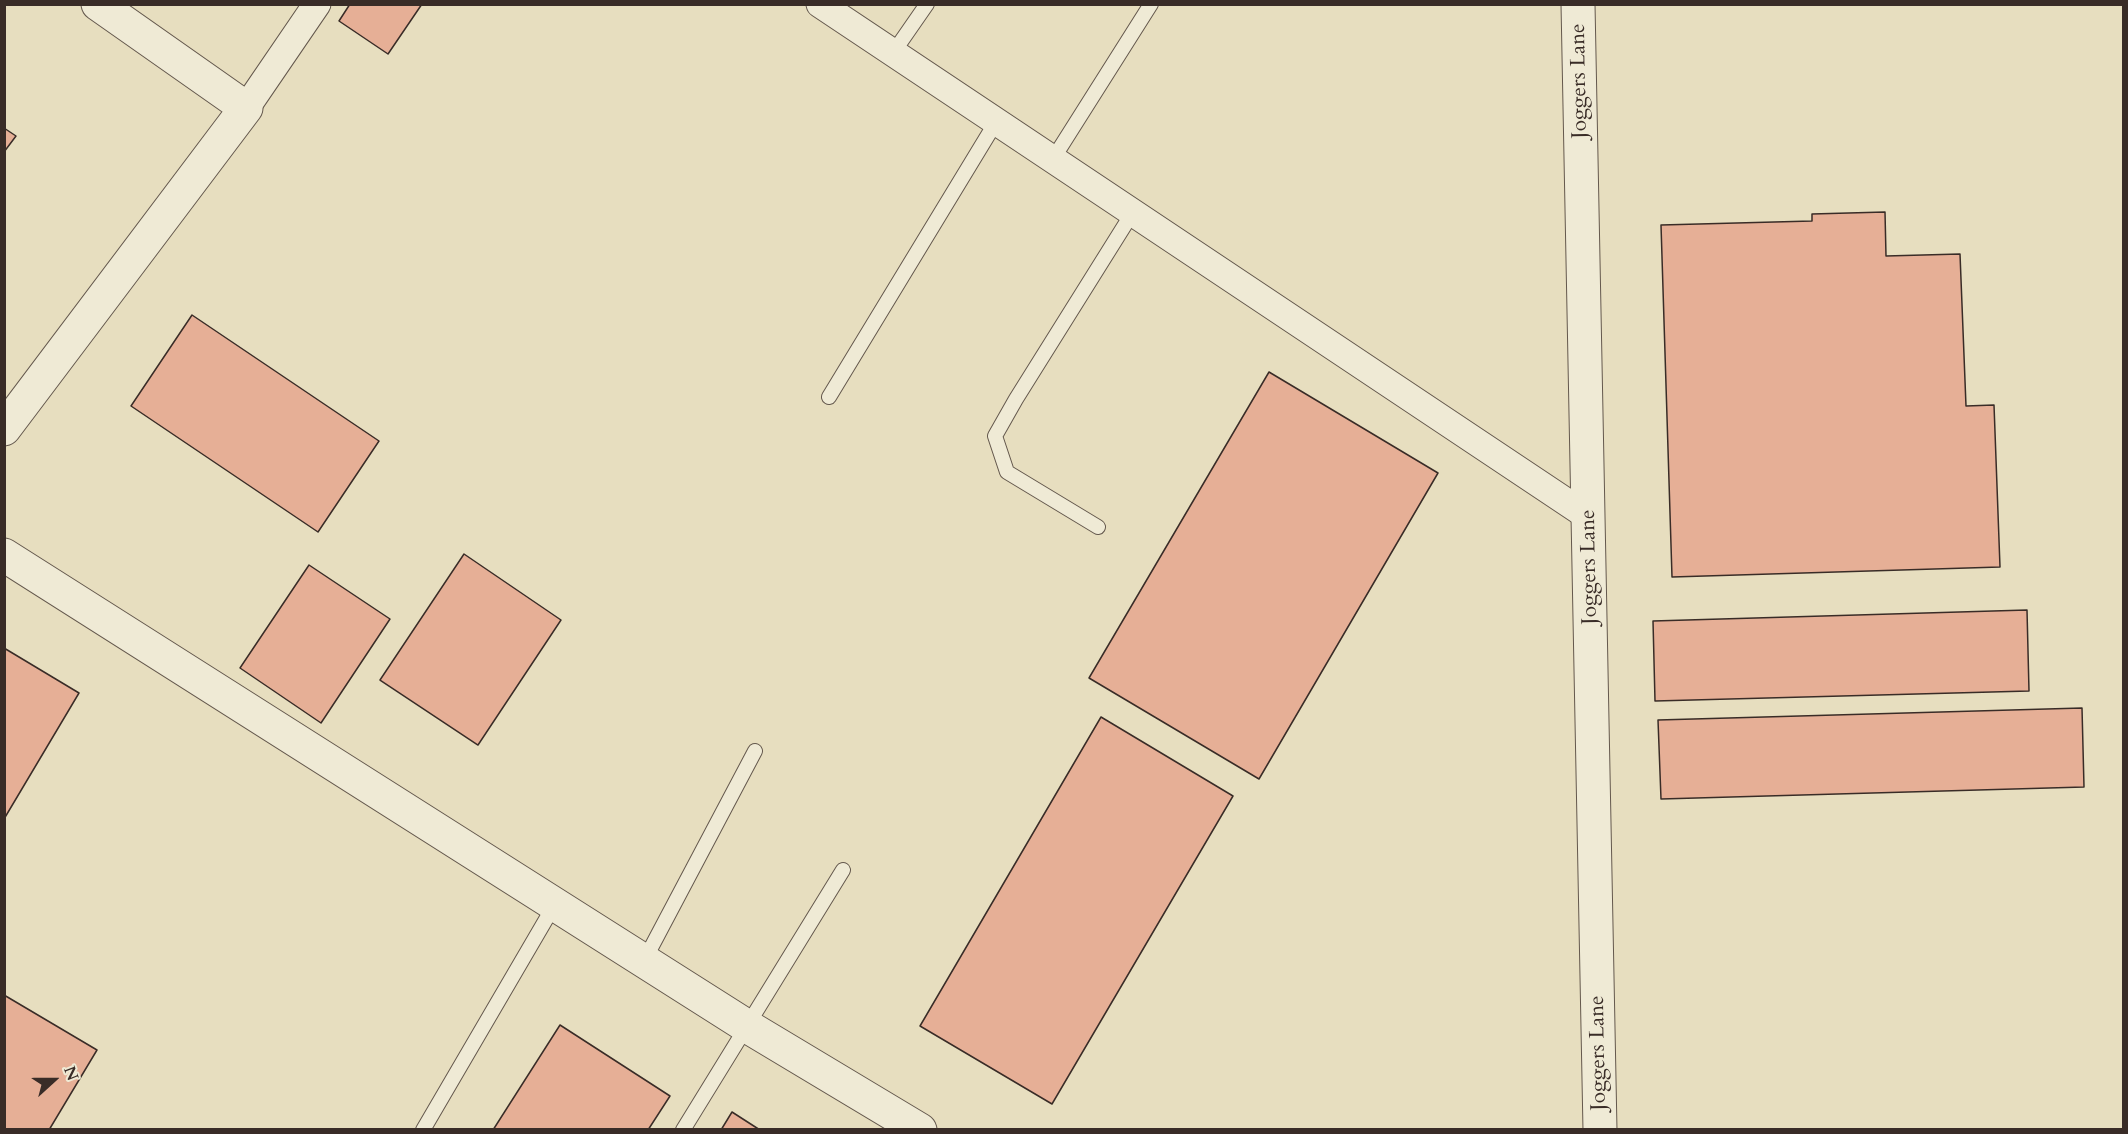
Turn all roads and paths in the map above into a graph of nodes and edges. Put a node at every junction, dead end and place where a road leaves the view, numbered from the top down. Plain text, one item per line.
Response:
1 (98, 4) edge
2 (316, 4) edge
3 (820, 4) edge
4 (927, 4) edge
5 (1151, 4) edge
6 (1578, 4) edge
7 (893, 53) junction
8 (246, 108) junction
9 (996, 122) junction
10 (1053, 159) junction
11 (1132, 212) junction
12 (829, 397) dead end
13 (4, 429) edge
14 (1589, 517) junction
15 (1098, 527) dead end
16 (4, 555) edge
17 (755, 751) dead end
18 (843, 870) dead end
19 (555, 904) junction
20 (644, 961) junction
21 (746, 1025) junction
22 (423, 1130) edge
23 (683, 1130) edge
24 (920, 1130) edge
25 (1600, 1130) edge

1 - 8 street
2 - 8 street
3 - 7 street
4 - 7 lane
5 - 10 lane
6 - 14 street, Joggers Lane
7 - 9 street
8 - 13 street
9 - 10 street
9 - 12 lane
10 - 11 street
11 - 14 street
11 - 15 lane
14 - 25 street, Joggers Lane
16 - 19 street
17 - 20 lane
18 - 21 lane
19 - 20 street
19 - 22 lane
20 - 21 street
21 - 23 lane
21 - 24 street

